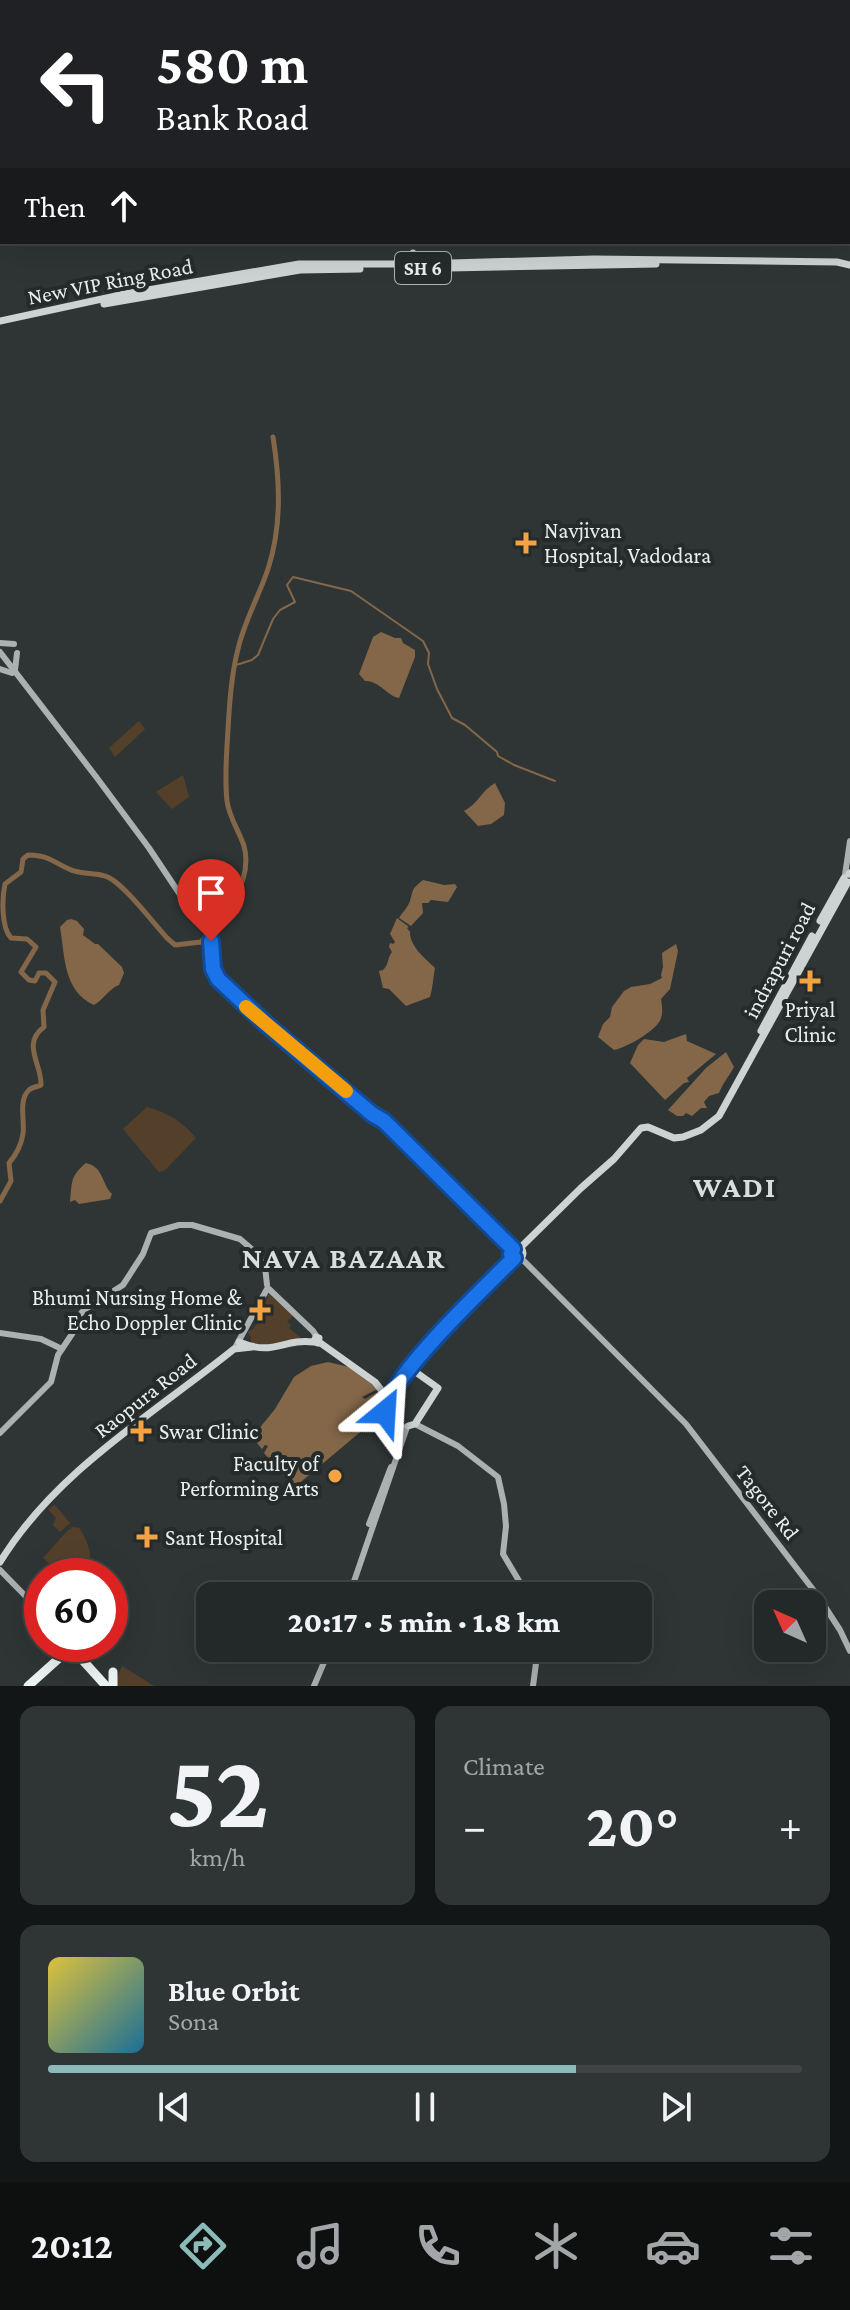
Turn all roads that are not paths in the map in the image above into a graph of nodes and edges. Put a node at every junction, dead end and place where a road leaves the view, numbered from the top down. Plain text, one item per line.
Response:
1 (401, 264) junction
2 (426, 266) junction
3 (850, 267) edge
4 (418, 277) dead end
5 (20, 319) junction
6 (0, 324) edge
7 (0, 643) edge
8 (14, 644) dead end
9 (17, 653) dead end
10 (0, 655) edge
11 (0, 669) edge
12 (14, 672) junction
13 (850, 841) edge
14 (850, 864) edge
15 (848, 876) edge
16 (749, 1060) junction
17 (646, 1127) junction
18 (670, 1136) junction
19 (518, 1253) junction
20 (268, 1288) junction
21 (0, 1333) edge
22 (317, 1340) junction
23 (237, 1346) junction
24 (62, 1349) junction
25 (410, 1368) junction
26 (392, 1391) junction
27 (385, 1408) junction
28 (406, 1426) junction
29 (0, 1433) edge
30 (1, 1558) edge
31 (0, 1572) edge
32 (352, 1582) edge
33 (520, 1582) edge
34 (24, 1596) edge
35 (850, 1651) edge
36 (51, 1662) edge
37 (85, 1662) edge
38 (326, 1662) edge
39 (536, 1662) edge
40 (93, 1669) junction
41 (105, 1682) edge
42 (25, 1686) edge
43 (316, 1686) edge
44 (533, 1686) edge

1 - 2 main road, New VIP Ring Road / SH 6
1 - 2 main road
1 - 5 main road, New VIP Ring Road / SH 6
2 - 3 main road, New VIP Ring Road / SH 6
2 - 4 main road
2 - 5 main road, New VIP Ring Road / SH 6
5 - 6 main road, New VIP Ring Road / SH 6
7 - 8 main road
9 - 12 main road
10 - 12 main road
11 - 12 main road
12 - 19 main road, Tagore Rd
13 - 15 main road
14 - 15 main road
15 - 16 main road, indrapuri road
16 - 18 main road
16 - 18 main road
17 - 18 main road
17 - 19 main road
17 - 19 main road
19 - 25 main road
19 - 35 main road, Tagore Rd
20 - 22 main road
20 - 23 main road
20 - 24 main road
21 - 24 main road
22 - 23 main road
22 - 26 main road
22 - 27 main road
23 - 30 main road, Raopura Road
24 - 29 main road
25 - 26 main road
25 - 28 main road
26 - 27 main road
27 - 28 main road
28 - 32 main road
28 - 33 main road
31 - 34 main road
36 - 42 highway
37 - 40 highway
38 - 43 main road
39 - 44 main road
40 - 41 highway
40 - 41 highway

